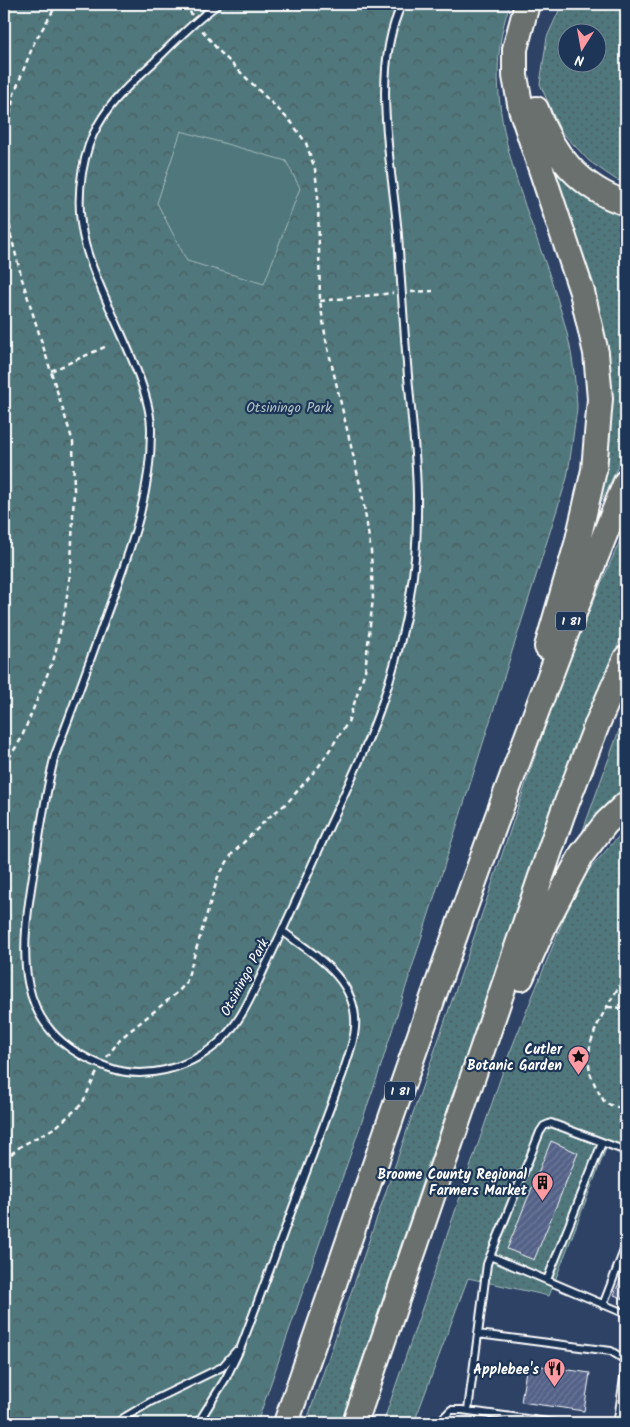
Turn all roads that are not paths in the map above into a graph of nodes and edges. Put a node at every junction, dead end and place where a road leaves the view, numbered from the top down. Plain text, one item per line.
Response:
1 (218, 4) edge
2 (402, 4) edge
3 (528, 4) edge
4 (543, 4) edge
5 (626, 203) edge
6 (626, 482) edge
7 (626, 658) edge
8 (517, 760) junction
9 (626, 804) edge
10 (282, 931) junction
11 (455, 1126) junction
12 (602, 1143) junction
13 (626, 1151) edge
14 (626, 1245) edge
15 (490, 1256) junction
16 (547, 1280) junction
17 (603, 1305) junction
18 (626, 1314) edge
19 (478, 1334) junction
20 (241, 1346) junction
21 (468, 1410) junction
22 (117, 1423) edge
23 (198, 1423) edge
24 (286, 1423) edge
25 (355, 1423) edge
26 (441, 1423) edge
27 (555, 1423) edge
28 (620, 1423) edge

1 - 10 lane, Otsiningo Park
2 - 10 lane, Otsiningo Park
3 - 8 highway
4 - 5 highway
6 - 8 highway, I 81
7 - 11 highway
8 - 24 highway, I 81
9 - 11 highway
10 - 20 lane
11 - 25 highway
12 - 13 lane
12 - 15 lane
12 - 16 lane
14 - 17 lane
15 - 16 lane
15 - 19 lane
16 - 17 lane
17 - 18 lane
19 - 21 lane
19 - 28 lane
20 - 22 lane
20 - 23 lane
21 - 26 lane
21 - 27 lane

